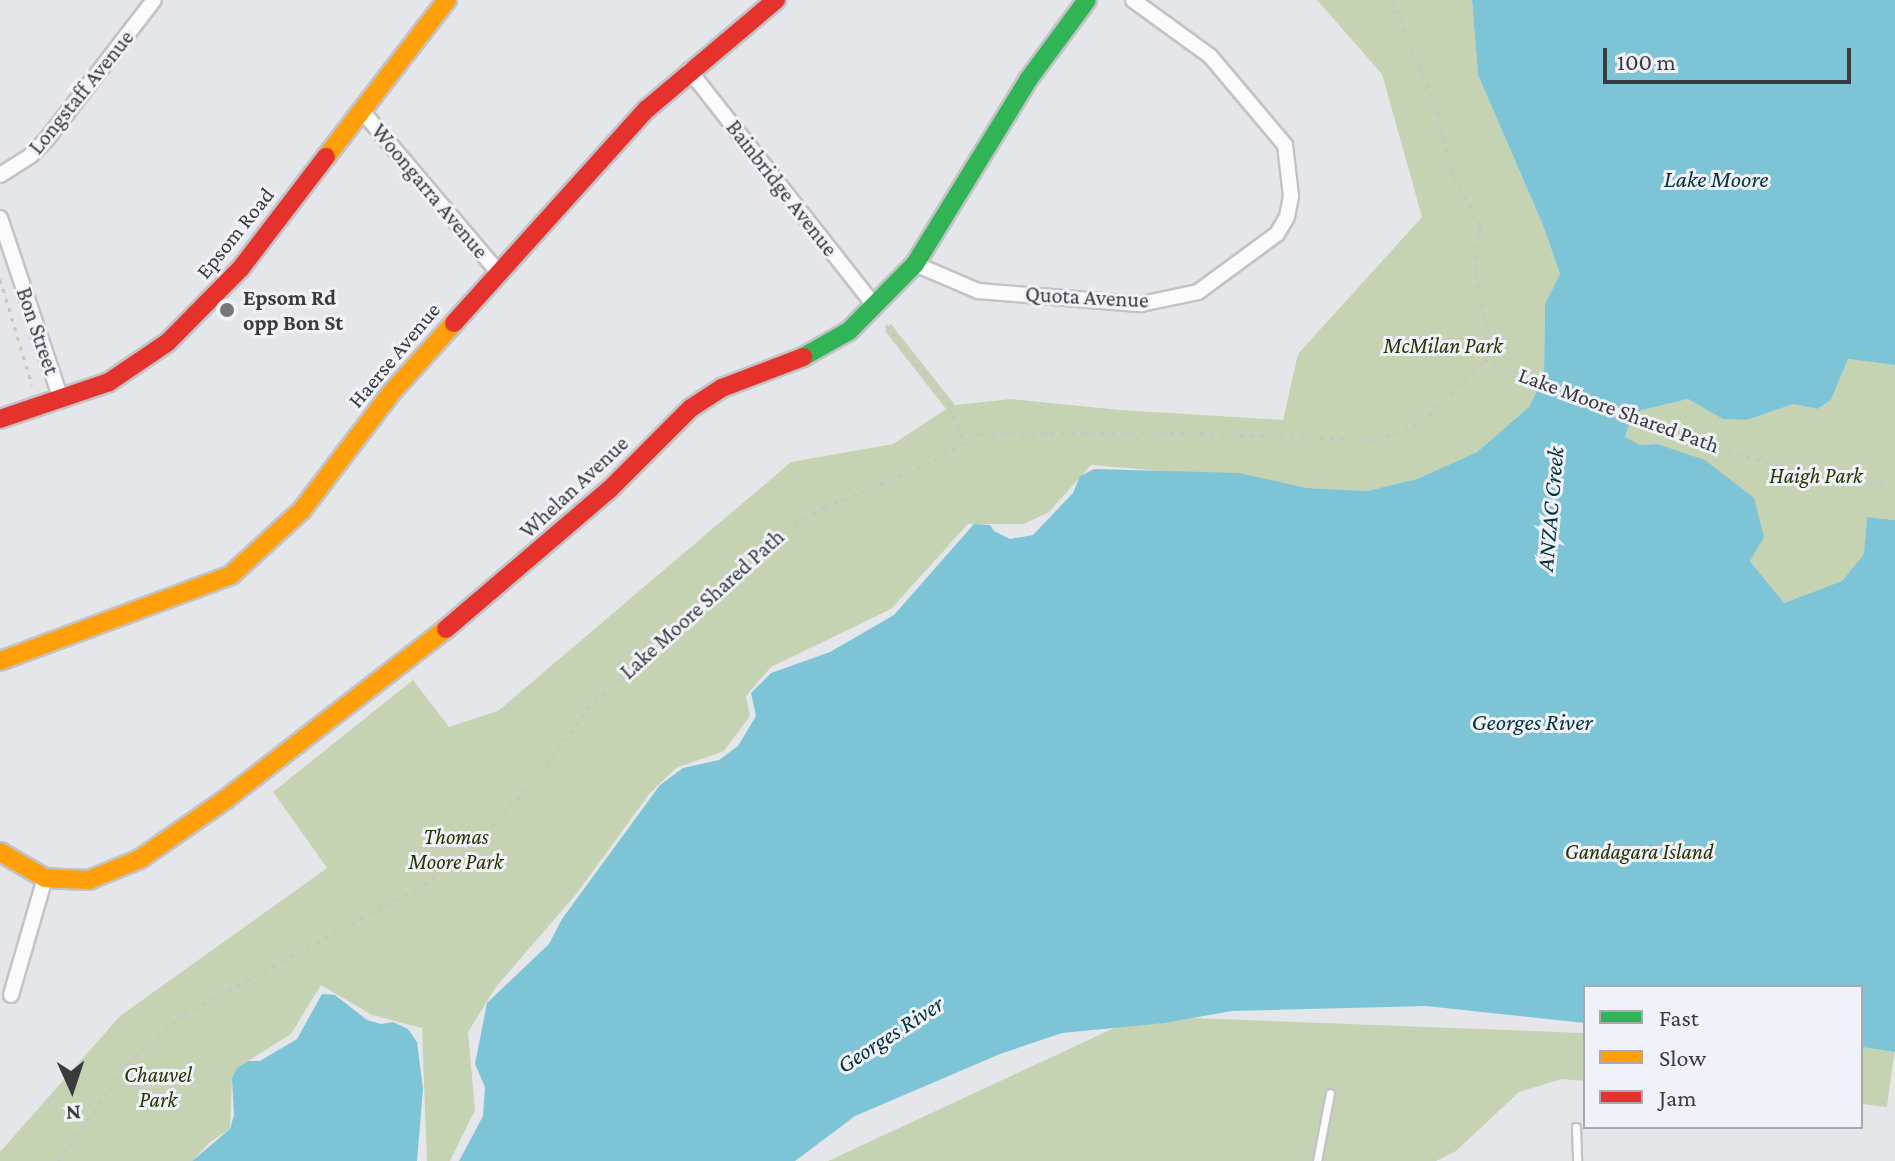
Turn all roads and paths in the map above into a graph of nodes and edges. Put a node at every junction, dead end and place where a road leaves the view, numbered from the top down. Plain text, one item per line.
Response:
1 (154, 0) edge
2 (447, 0) edge
3 (776, 0) edge
4 (1087, 0) edge
5 (1133, 0) edge
6 (1393, 0) edge
7 (689, 70) junction
8 (362, 111) junction
9 (0, 175) edge
10 (0, 218) edge
11 (915, 264) junction
12 (497, 271) junction
13 (0, 279) edge
14 (875, 306) junction
15 (886, 325) dead end
16 (1484, 360) junction
17 (32, 385) dead end
18 (61, 399) junction
19 (0, 419) edge
20 (964, 442) junction
21 (1895, 482) edge
22 (0, 661) edge
23 (0, 852) edge
24 (45, 878) junction
25 (11, 995) dead end
26 (1330, 1093) dead end
27 (1576, 1127) dead end
28 (58, 1161) edge
29 (1317, 1161) edge
30 (1577, 1161) edge

1 - 9 street, Longstaff Avenue
2 - 8 street, Epsom Road
3 - 7 street, Haerse Avenue
4 - 11 street, Whelan Avenue
5 - 11 street, Quota Avenue
6 - 16 path
7 - 12 street, Haerse Avenue
7 - 14 street, Bainbridge Avenue
8 - 12 street, Woongarra Avenue
8 - 18 street, Epsom Road
10 - 18 street, Bon Street
11 - 14 street, Whelan Avenue
12 - 22 street, Haerse Avenue
13 - 17 path, Bon Street
14 - 24 street, Whelan Avenue
15 - 20 path
16 - 20 path, Lake Moore Shared Path
16 - 21 path, Lake Moore Shared Path
18 - 19 street, Epsom Road
20 - 28 path, Lake Moore Shared Path
23 - 24 street, Whelan Avenue
24 - 25 street
26 - 29 lane
27 - 30 lane

